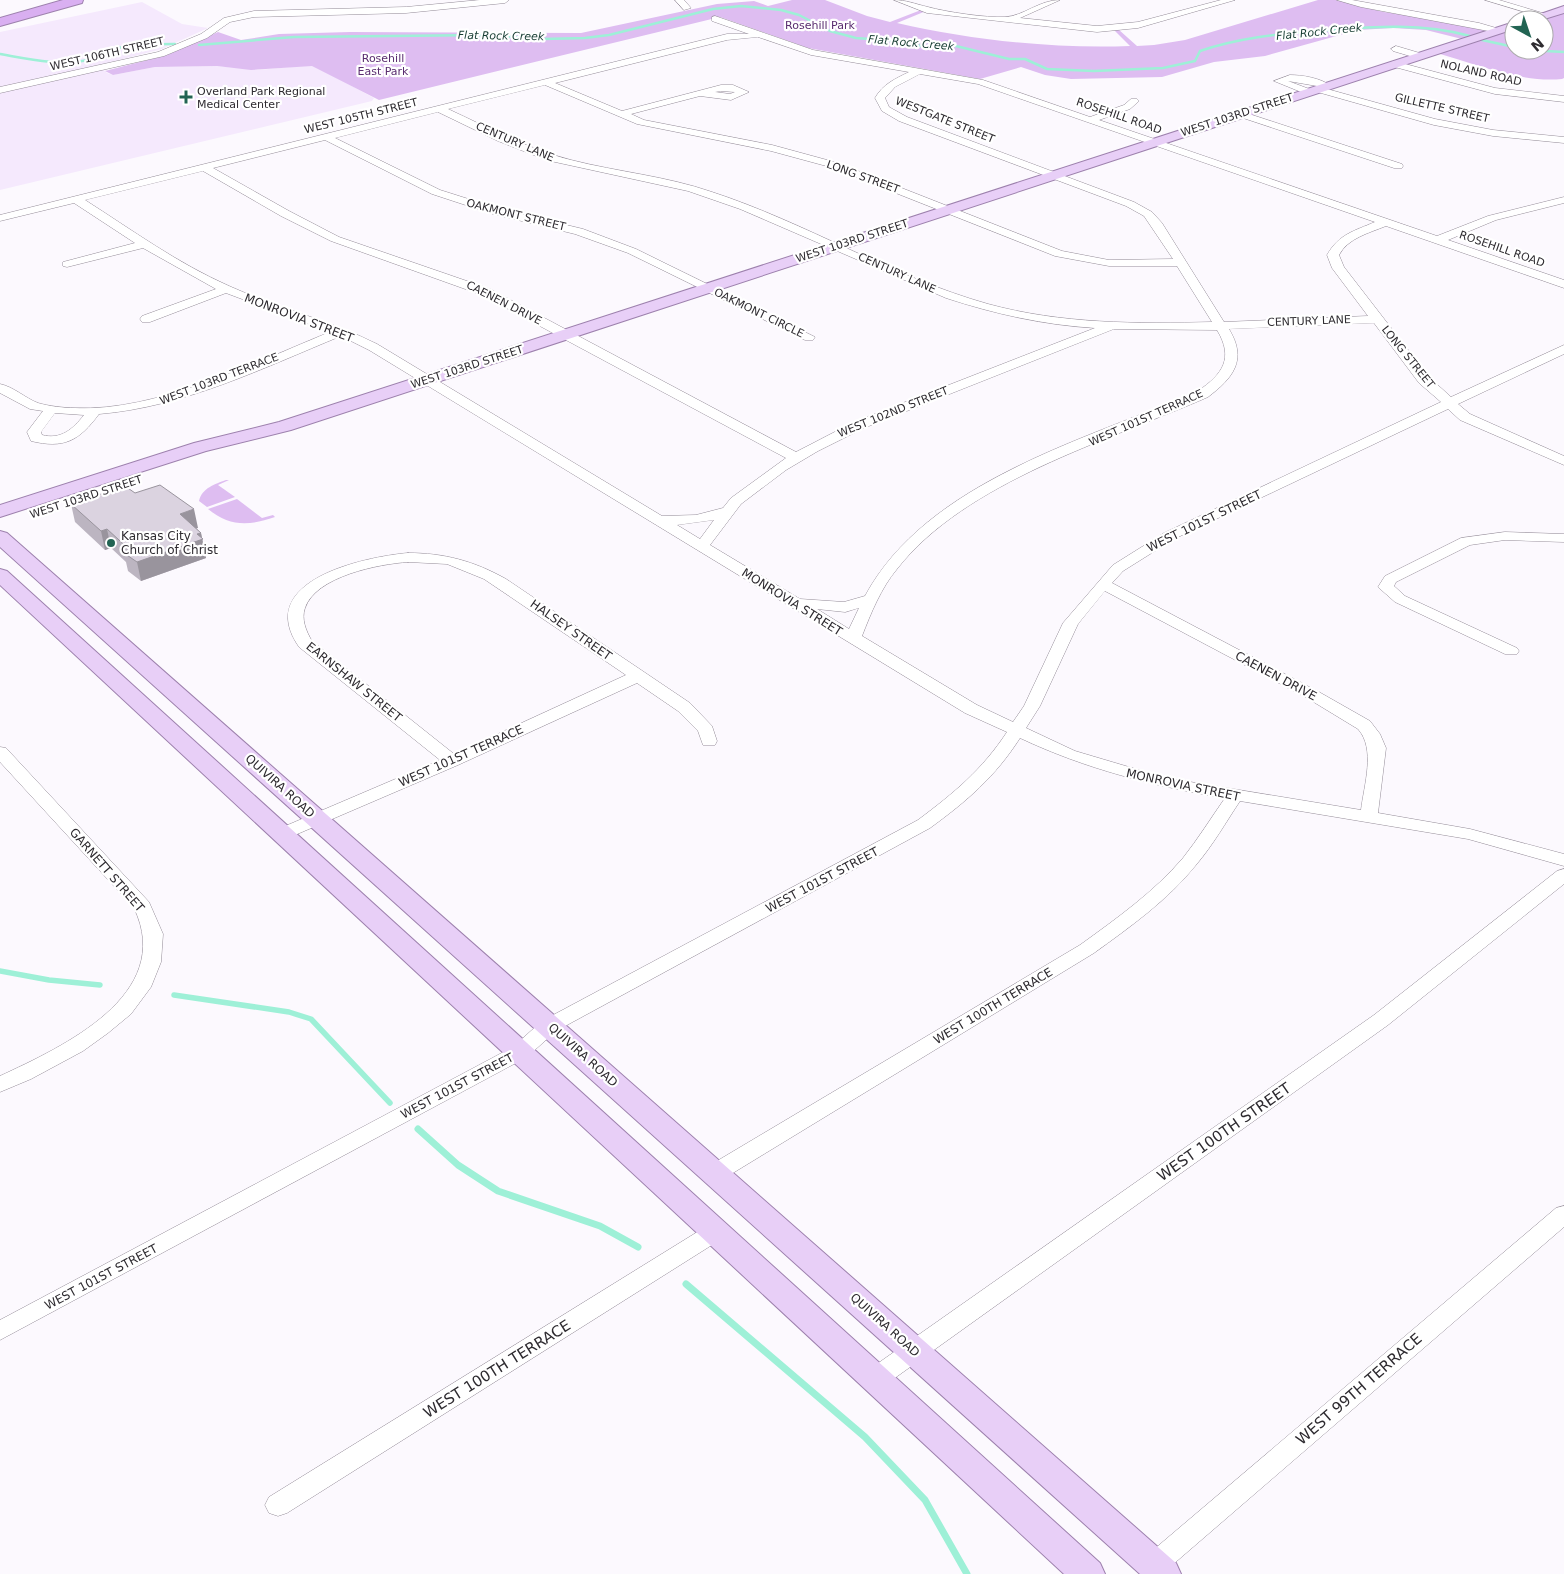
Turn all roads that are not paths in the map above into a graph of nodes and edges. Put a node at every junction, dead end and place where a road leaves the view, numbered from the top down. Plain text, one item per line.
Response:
1 (47, 0) edge
2 (77, 0) edge
3 (349, 0) edge
4 (505, 0) edge
5 (679, 0) edge
6 (898, 0) edge
7 (1056, 0) edge
8 (1231, 0) edge
9 (1342, 0) edge
10 (1489, 0) edge
11 (474, 2) edge
12 (687, 8) dead end
13 (0, 10) edge
14 (232, 10) dead end
15 (1526, 10) edge
16 (344, 12) junction
17 (1026, 14) junction
18 (0, 16) edge
19 (241, 16) junction
20 (716, 19) dead end
21 (1001, 20) junction
22 (0, 22) edge
23 (1036, 24) junction
24 (739, 27) junction
25 (1504, 28) edge
26 (1499, 30) junction
27 (764, 36) junction
28 (727, 37) junction
29 (1396, 49) dead end
30 (1420, 56) junction
31 (1394, 64) junction
32 (921, 70) junction
33 (545, 82) junction
34 (1317, 89) junction
35 (0, 90) edge
36 (702, 94) dead end
37 (1564, 100) edge
38 (1134, 101) dead end
39 (440, 109) junction
40 (621, 114) junction
41 (1240, 114) junction
42 (1090, 120) junction
43 (326, 137) junction
44 (1564, 140) edge
45 (1155, 142) junction
46 (1398, 166) dead end
47 (204, 167) junction
48 (1054, 175) junction
49 (76, 199) junction
50 (1564, 200) edge
51 (948, 210) junction
52 (0, 218) edge
53 (1386, 222) junction
54 (1438, 240) junction
55 (146, 244) junction
56 (836, 246) junction
57 (1180, 262) junction
58 (67, 264) dead end
59 (1564, 284) edge
60 (709, 288) junction
61 (226, 290) junction
62 (146, 319) dead end
63 (1376, 319) junction
64 (1053, 320) junction
65 (1220, 324) junction
66 (1114, 325) junction
67 (340, 332) junction
68 (566, 334) junction
69 (809, 337) dead end
70 (1068, 343) junction
71 (1564, 349) edge
72 (427, 380) junction
73 (0, 388) edge
74 (1449, 404) junction
75 (51, 409) junction
76 (94, 412) junction
77 (285, 426) junction
78 (796, 458) junction
79 (1564, 460) edge
80 (0, 511) edge
81 (729, 511) junction
82 (657, 519) junction
83 (0, 526) edge
84 (0, 538) edge
85 (1564, 538) edge
86 (702, 546) junction
87 (339, 573) joint
88 (0, 575) edge
89 (1103, 584) junction
90 (869, 600) junction
91 (794, 602) junction
92 (853, 639) junction
93 (1511, 651) dead end
94 (638, 676) junction
95 (1017, 732) junction
96 (709, 741) dead end
97 (0, 752) edge
98 (452, 761) junction
99 (1235, 796) junction
100 (1369, 816) junction
101 (317, 818) junction
102 (282, 834) junction
103 (1564, 860) edge
104 (1564, 875) edge
105 (549, 1026) junction
106 (520, 1052) junction
107 (0, 1085) edge
108 (715, 1173) junction
109 (1564, 1214) edge
110 (715, 1232) junction
111 (0, 1331) edge
112 (914, 1350) junction
113 (876, 1378) junction
114 (278, 1505) dead end
115 (1159, 1569) edge
116 (1088, 1574) edge

1 - 13 highway
2 - 18 highway
2 - 22 highway
3 - 16 street
4 - 11 street, WEST 106TH STREET
5 - 12 street
6 - 21 street
7 - 17 street
8 - 23 street
9 - 26 street
10 - 15 street
11 - 16 street, WEST 106TH STREET
14 - 19 street
16 - 19 street, WEST 106TH STREET
17 - 21 street
17 - 23 street
19 - 35 street, WEST 106TH STREET
20 - 24 street, ROSEHILL ROAD
21 - 23 street
24 - 27 street, ROSEHILL ROAD
24 - 28 street, WEST 105TH STREET
25 - 26 main road, WEST 103RD STREET
26 - 30 main road, WEST 103RD STREET
27 - 28 street, WEST 105TH STREET
27 - 32 street, ROSEHILL ROAD
28 - 33 street, WEST 105TH STREET
29 - 30 street
30 - 31 main road, WEST 103RD STREET
31 - 34 main road, WEST 103RD STREET
31 - 37 street, NOLAND ROAD
32 - 42 street, ROSEHILL ROAD
32 - 48 street, WESTGATE STREET
33 - 39 street, WEST 105TH STREET
33 - 40 street, LONG STREET
34 - 41 main road, WEST 103RD STREET
34 - 44 street, GILLETTE STREET
36 - 40 street
38 - 42 street
39 - 43 street, WEST 105TH STREET
39 - 56 street, CENTURY LANE
40 - 51 street, LONG STREET
41 - 45 main road, WEST 103RD STREET
41 - 46 street
42 - 45 street, ROSEHILL ROAD
43 - 47 street, WEST 105TH STREET
43 - 60 street, OAKMONT STREET
45 - 48 main road, WEST 103RD STREET
45 - 53 street, ROSEHILL ROAD
47 - 49 street, WEST 105TH STREET
47 - 68 street, CAENEN DRIVE
48 - 51 main road, WEST 103RD STREET
48 - 57 street, WEST 101ST TERRACE
49 - 52 street, WEST 105TH STREET
49 - 55 street, MONROVIA STREET
50 - 54 street
51 - 56 main road, WEST 103RD STREET
51 - 57 street, LONG STREET
53 - 54 street, ROSEHILL ROAD
53 - 63 street, LONG STREET
54 - 59 street, ROSEHILL ROAD
55 - 58 street
55 - 61 street, MONROVIA STREET
56 - 60 main road, WEST 103RD STREET
56 - 64 street, CENTURY LANE
57 - 65 street, WEST 101ST TERRACE
60 - 68 main road, WEST 103RD STREET
60 - 69 street, OAKMONT CIRCLE
61 - 62 street
61 - 67 street, MONROVIA STREET
63 - 65 street, CENTURY LANE
63 - 74 street, LONG STREET
64 - 66 street, CENTURY LANE
64 - 70 street
65 - 66 street, CENTURY LANE
65 - 90 street, WEST 101ST TERRACE
66 - 70 street, WEST 102ND STREET
67 - 72 street, MONROVIA STREET
67 - 76 street, WEST 103RD TERRACE
68 - 72 main road, WEST 103RD STREET
68 - 78 street, CAENEN DRIVE
70 - 78 street, WEST 102ND STREET
71 - 74 street, WEST 101ST STREET
72 - 77 main road, WEST 103RD STREET
72 - 82 street, MONROVIA STREET
73 - 75 street, WEST 103RD TERRACE
74 - 79 street, LONG STREET
74 - 89 street, WEST 101ST STREET
75 - 76 street, WEST 103RD TERRACE
75 - 76 street
77 - 80 main road, WEST 103RD STREET
77 - 83 main road, WEST 103RD STREET
78 - 81 street, WEST 102ND STREET
81 - 82 street
81 - 86 street, WEST 102ND STREET
82 - 86 street, MONROVIA STREET
84 - 101 main road, QUIVIRA ROAD
85 - 93 street
86 - 91 street, MONROVIA STREET
87 - 94 street, HALSEY STREET
87 - 98 street, EARNSHAW STREET
88 - 102 main road
89 - 95 street, WEST 101ST STREET
89 - 100 street, CAENEN DRIVE
90 - 91 street
90 - 92 street, WEST 101ST TERRACE
91 - 92 street, MONROVIA STREET
92 - 95 street, MONROVIA STREET
94 - 96 street, HALSEY STREET
94 - 98 street, WEST 101ST TERRACE
95 - 99 street, MONROVIA STREET
95 - 105 street, WEST 101ST STREET
97 - 107 street, GARNETT STREET
98 - 101 street, WEST 101ST TERRACE
99 - 100 street, MONROVIA STREET
99 - 108 street, WEST 100TH TERRACE
100 - 103 street, MONROVIA STREET
101 - 102 street, WEST 101ST TERRACE
101 - 105 main road, QUIVIRA ROAD
102 - 106 main road
104 - 112 street, WEST 100TH STREET
105 - 106 street, WEST 101ST STREET
105 - 108 main road, QUIVIRA ROAD
106 - 110 main road
106 - 111 street, WEST 101ST STREET
108 - 112 main road, QUIVIRA ROAD
109 - 115 street, WEST 99TH TERRACE
110 - 113 main road
110 - 114 street, WEST 100TH TERRACE
112 - 113 street, WEST 100TH STREET
112 - 115 main road, QUIVIRA ROAD
113 - 116 main road

